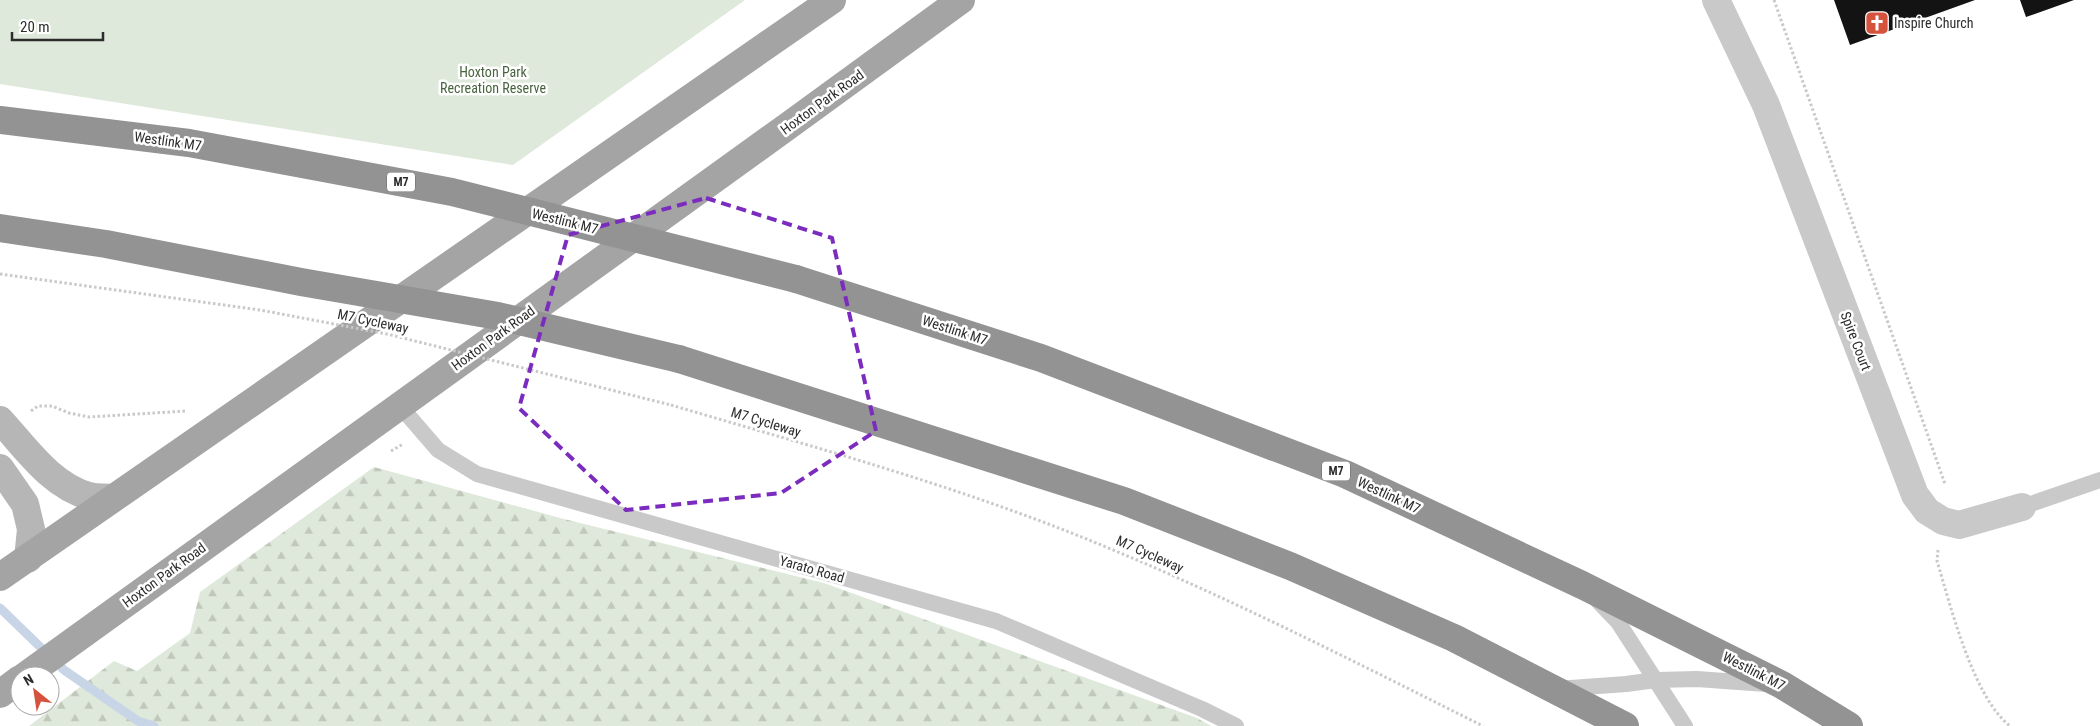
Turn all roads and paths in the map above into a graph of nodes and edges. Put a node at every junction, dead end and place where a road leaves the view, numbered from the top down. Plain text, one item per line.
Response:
1 (832, 0) edge
2 (961, 0) edge
3 (1716, 0) edge
4 (1774, 0) edge
5 (0, 120) edge
6 (0, 228) edge
7 (0, 274) edge
8 (400, 406) junction
9 (192, 410) dead end
10 (27, 415) dead end
11 (0, 420) edge
12 (0, 468) edge
13 (2100, 480) edge
14 (1946, 487) dead end
15 (113, 498) junction
16 (2022, 508) joint
17 (1937, 561) dead end
18 (15, 567) edge
19 (1582, 585) junction
20 (38, 666) edge
21 (1656, 680) junction
22 (1782, 685) junction
23 (1554, 689) junction
24 (1236, 726) edge
25 (1483, 726) edge
26 (1625, 726) edge
27 (1685, 726) edge
28 (1849, 726) edge
29 (2010, 726) edge

1 - 15 main road
2 - 8 main road, Hoxton Park Road
3 - 16 street, Spire Court
4 - 14 path
5 - 19 highway, Westlink M7 / M7, bridge
6 - 23 highway, bridge
7 - 25 path, M7 Cycleway, bridge
8 - 20 main road, Hoxton Park Road
8 - 24 lane, Yarato Road
9 - 10 path
11 - 15 main road
12 - 18 main road
13 - 16 lane, Spire Court
15 - 18 main road
17 - 29 path
19 - 21 lane
19 - 22 highway, Westlink M7 / M7
21 - 22 lane
21 - 23 lane
21 - 27 lane
22 - 28 highway, Westlink M7 / M7
23 - 26 highway

